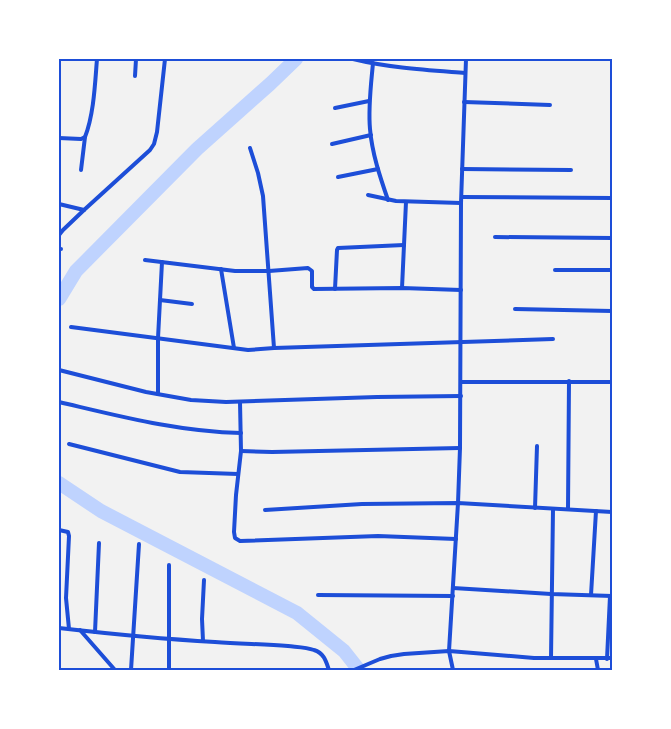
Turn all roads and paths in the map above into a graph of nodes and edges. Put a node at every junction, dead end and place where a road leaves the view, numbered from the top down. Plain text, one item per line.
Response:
1 (97, 59) edge
2 (136, 59) edge
3 (164, 59) edge
4 (353, 59) edge
5 (466, 59) edge
6 (373, 63) junction
7 (465, 73) junction
8 (135, 76) dead end
9 (369, 101) junction
10 (464, 102) junction
11 (550, 105) dead end
12 (335, 108) dead end
13 (371, 135) junction
14 (85, 137) junction
15 (59, 138) edge
16 (332, 144) dead end
17 (250, 148) dead end
18 (462, 168) junction
19 (81, 170) dead end
20 (378, 170) junction
21 (571, 170) dead end
22 (338, 177) dead end
23 (368, 195) dead end
24 (462, 197) junction
25 (612, 198) edge
26 (388, 200) junction
27 (406, 202) junction
28 (461, 203) junction
29 (59, 204) edge
30 (84, 210) junction
31 (59, 235) edge
32 (495, 237) dead end
33 (612, 238) edge
34 (404, 245) junction
35 (145, 260) dead end
36 (162, 262) junction
37 (221, 269) junction
38 (554, 270) dead end
39 (612, 270) edge
40 (269, 271) junction
41 (402, 288) junction
42 (335, 289) junction
43 (461, 290) junction
44 (160, 300) junction
45 (192, 304) dead end
46 (515, 309) dead end
47 (612, 311) edge
48 (71, 327) dead end
49 (158, 338) junction
50 (553, 339) dead end
51 (461, 342) junction
52 (234, 348) junction
53 (274, 348) junction
54 (59, 370) edge
55 (461, 382) junction
56 (569, 382) junction
57 (612, 382) edge
58 (158, 394) junction
59 (461, 396) junction
60 (59, 402) edge
61 (240, 402) junction
62 (241, 433) junction
63 (69, 444) dead end
64 (536, 446) dead end
65 (460, 448) junction
66 (241, 451) junction
67 (238, 474) junction
68 (458, 503) junction
69 (534, 508) junction
70 (553, 509) junction
71 (568, 509) junction
72 (265, 510) dead end
73 (596, 511) junction
74 (612, 512) edge
75 (59, 530) edge
76 (456, 538) junction
77 (99, 543) dead end
78 (139, 544) dead end
79 (169, 565) dead end
80 (204, 580) dead end
81 (453, 588) junction
82 (551, 594) junction
83 (318, 595) dead end
84 (591, 595) junction
85 (453, 596) junction
86 (611, 596) edge
87 (59, 628) edge
88 (69, 629) junction
89 (80, 630) junction
90 (94, 632) junction
91 (133, 636) junction
92 (169, 639) junction
93 (203, 641) junction
94 (449, 651) junction
95 (551, 658) junction
96 (612, 658) edge
97 (596, 659) junction
98 (607, 659) junction
99 (115, 670) edge
100 (131, 670) edge
101 (169, 670) edge
102 (329, 670) edge
103 (354, 670) edge
104 (453, 670) edge
105 (598, 670) edge

1 - 14 street
2 - 8 street
3 - 30 street
4 - 6 street
5 - 7 street
6 - 7 street
6 - 9 street
7 - 10 street
9 - 12 street
9 - 13 street
10 - 11 street
10 - 18 street
13 - 16 street
13 - 20 street
14 - 15 street
14 - 19 street
17 - 40 street
18 - 21 street
18 - 24 street
20 - 22 street
20 - 26 street
23 - 26 street
24 - 25 street
24 - 28 street
26 - 27 street
27 - 28 street
27 - 34 street
28 - 43 street
29 - 30 street
30 - 31 street
32 - 33 street
34 - 41 street
34 - 42 street
35 - 36 street
36 - 37 street
36 - 44 street
37 - 40 street
37 - 52 street
38 - 39 street
40 - 42 street
40 - 53 street
41 - 42 street
41 - 43 street
43 - 51 street
44 - 45 street
44 - 49 street
46 - 47 street
48 - 49 street
49 - 52 street
49 - 58 street
50 - 51 street
51 - 53 street
51 - 55 street
52 - 53 street
54 - 58 street
55 - 56 street
55 - 59 street
56 - 57 street
56 - 71 street
58 - 61 street
59 - 61 street
59 - 65 street
60 - 62 street
61 - 62 street
62 - 66 street
63 - 67 street
64 - 69 street
65 - 66 street
65 - 68 street
66 - 67 street
67 - 76 street
68 - 69 street
68 - 72 street
68 - 76 street
69 - 70 street
70 - 71 street
70 - 82 street
71 - 73 street
73 - 74 street
73 - 84 street
75 - 88 street
76 - 81 street
77 - 90 street
78 - 91 street
79 - 92 street
80 - 93 street
81 - 82 street
81 - 85 street
82 - 84 street
82 - 95 street
83 - 85 street
84 - 86 street
85 - 94 street
86 - 98 street
87 - 88 street
88 - 89 street
89 - 90 street
89 - 99 street
90 - 91 street
91 - 92 street
91 - 100 street
92 - 93 street
92 - 101 street
93 - 102 street
94 - 95 street
94 - 103 street
94 - 104 street
95 - 97 street
96 - 98 street
97 - 98 street
97 - 105 street

